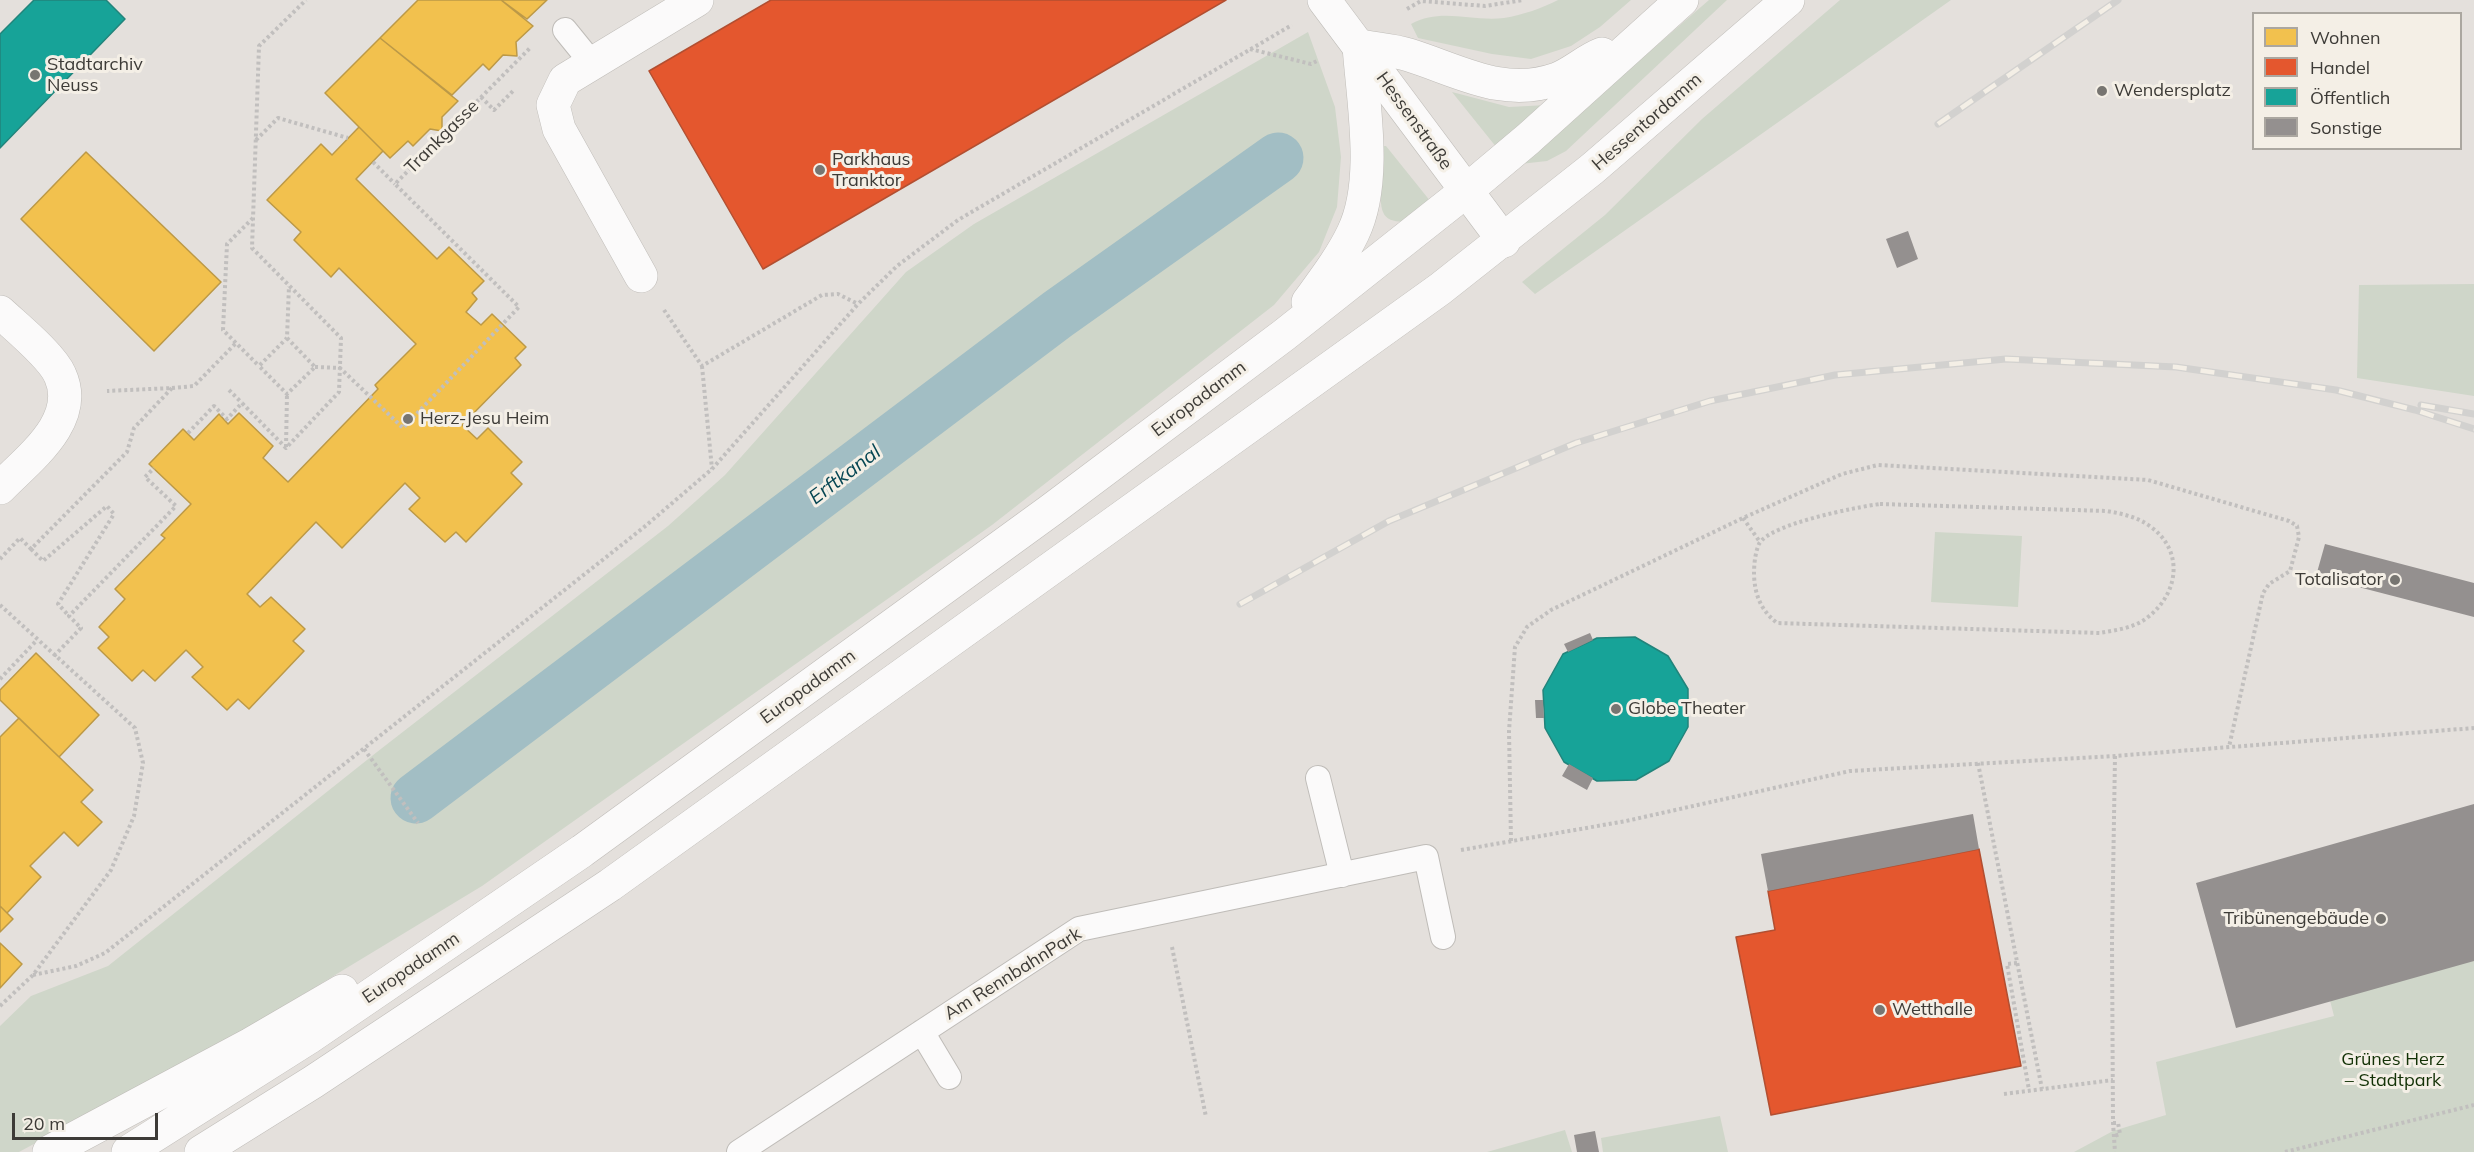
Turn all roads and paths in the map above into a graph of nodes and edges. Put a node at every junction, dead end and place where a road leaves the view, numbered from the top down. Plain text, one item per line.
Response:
1 (306, 0) edge
2 (697, 0) edge
3 (1682, 0) edge
4 (1788, 0) edge
5 (1326, 3) edge
6 (565, 30) dead end
7 (538, 40) dead end
8 (1634, 42) junction
9 (1359, 46) junction
10 (591, 63) junction
11 (481, 97) junction
12 (494, 110) dead end
13 (348, 138) dead end
14 (256, 141) junction
15 (373, 162) dead end
16 (395, 184) junction
17 (1466, 191) junction
18 (253, 218) junction
19 (1504, 241) junction
20 (641, 276) joint
21 (289, 285) junction
22 (858, 304) junction
23 (0, 312) edge
24 (1284, 335) junction
25 (287, 338) junction
26 (237, 343) junction
27 (259, 366) junction
28 (315, 366) junction
29 (702, 366) junction
30 (340, 368) junction
31 (172, 388) junction
32 (229, 390) dead end
33 (65, 392) junction
34 (287, 394) junction
35 (242, 403) junction
36 (188, 433) dead end
37 (286, 448) junction
38 (154, 468) dead end
39 (712, 469) junction
40 (0, 488) edge
41 (1743, 518) junction
42 (1760, 542) junction
43 (31, 549) junction
44 (0, 559) edge
45 (0, 605) edge
46 (69, 616) junction
47 (37, 640) junction
48 (54, 656) junction
49 (0, 679) edge
50 (2474, 728) edge
51 (2229, 747) junction
52 (364, 749) junction
53 (2115, 756) junction
54 (1978, 763) junction
55 (1318, 778) dead end
56 (418, 823) dead end
57 (1511, 841) junction
58 (582, 851) junction
59 (1426, 857) junction
60 (1342, 875) junction
61 (1165, 911) junction
62 (1443, 937) dead end
63 (2017, 963) junction
64 (33, 975) junction
65 (0, 1006) edge
66 (922, 1032) junction
67 (949, 1077) dead end
68 (2113, 1080) junction
69 (2042, 1089) junction
70 (2029, 1090) junction
71 (2004, 1094) dead end
72 (2474, 1105) edge
73 (1206, 1117) dead end
74 (49, 1152) edge
75 (128, 1152) edge
76 (201, 1152) edge
77 (740, 1152) edge
78 (2115, 1152) edge
79 (2285, 1152) edge

1 - 14 path
2 - 10 main road
3 - 8 main road
4 - 19 main road, Hessentordamm
5 - 9 main road, Hessenstraße
5 - 22 path
6 - 10 lane
7 - 11 path, Trankgasse
8 - 9 main road
8 - 17 main road
9 - 17 main road, Hessenstraße
9 - 24 main road
10 - 20 main road
11 - 12 path
11 - 16 path, Trankgasse
13 - 14 path
14 - 18 path
15 - 16 path
16 - 30 path, Trankgasse
17 - 19 main road, Hessenstraße
17 - 24 main road, Europadamm
18 - 21 path
18 - 26 path
19 - 76 main road
20 - 29 path
21 - 25 path
21 - 30 path
22 - 29 path
22 - 39 path
23 - 33 main road
24 - 58 main road, Europadamm
25 - 27 path
25 - 28 path
26 - 27 path
26 - 31 path
27 - 34 path
28 - 30 path
28 - 34 path
29 - 39 path
30 - 37 path
31 - 33 path
31 - 43 path
32 - 35 path
33 - 40 main road
34 - 37 path
35 - 36 path
35 - 37 path
38 - 46 path
39 - 52 path
41 - 42 path
41 - 51 path
41 - 57 path
42 - 42 path
43 - 44 path
43 - 46 path
45 - 47 path
46 - 48 path
47 - 48 path
47 - 49 path
48 - 64 path
50 - 51 path
51 - 53 path
52 - 56 path
52 - 64 path
53 - 54 path
53 - 68 path
54 - 57 path
54 - 63 path
55 - 60 lane
57 - 59 path
58 - 74 main road
58 - 75 main road, Europadamm
59 - 60 lane, Am RennbahnPark
59 - 62 lane
60 - 61 lane, Am RennbahnPark
61 - 66 lane, Am RennbahnPark
61 - 73 path
63 - 69 path
63 - 70 path
64 - 65 path
66 - 67 lane
66 - 77 lane, Am RennbahnPark
68 - 69 path
68 - 78 path
69 - 70 path
70 - 71 path
72 - 79 path

